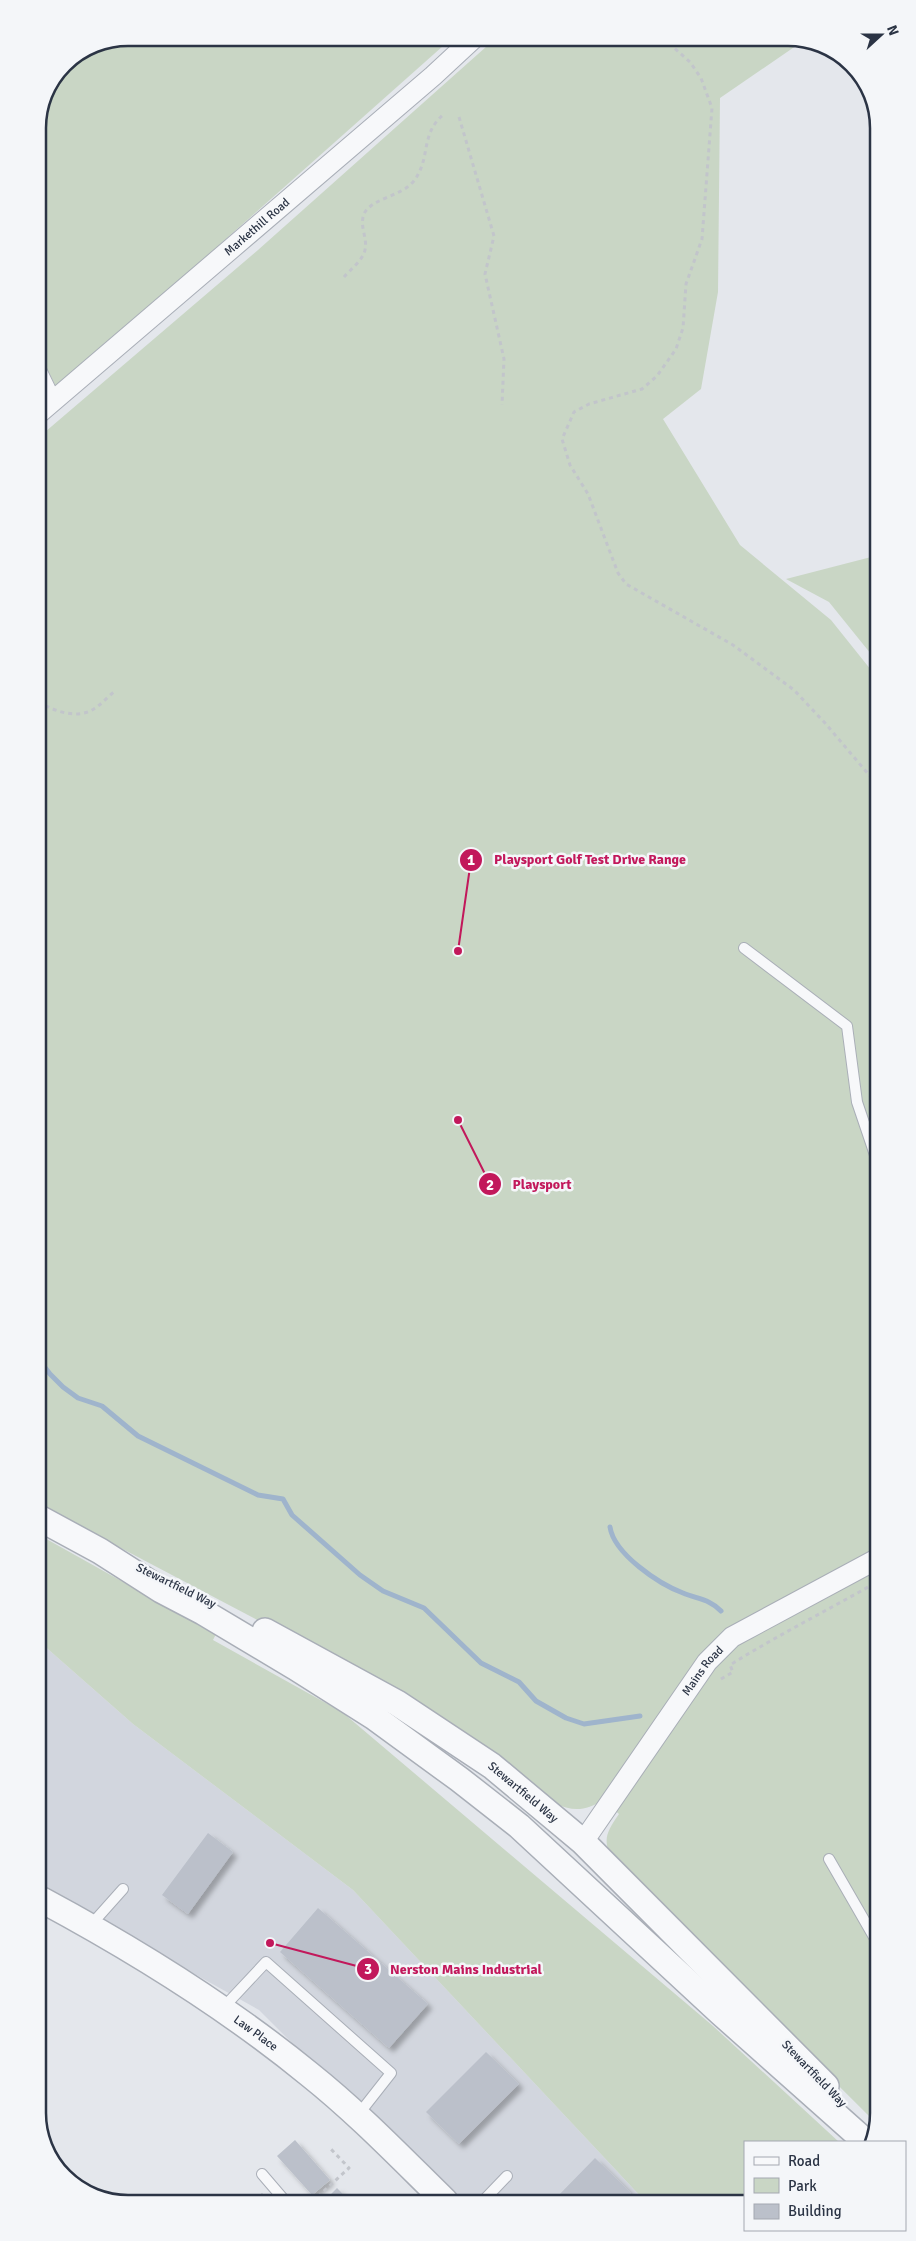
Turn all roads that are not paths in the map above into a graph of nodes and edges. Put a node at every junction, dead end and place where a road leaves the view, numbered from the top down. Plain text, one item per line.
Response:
1 (466, 46) edge
2 (46, 379) edge
3 (56, 398) junction
4 (46, 407) edge
5 (744, 948) dead end
6 (870, 1140) edge
7 (46, 1521) edge
8 (100, 1551) junction
9 (870, 1563) edge
10 (583, 1842) junction
11 (829, 1859) dead end
12 (123, 1889) dead end
13 (46, 1902) edge
14 (90, 1926) junction
15 (870, 1930) edge
16 (222, 2009) junction
17 (357, 2116) junction
18 (868, 2129) edge
19 (864, 2141) edge
20 (262, 2174) dead end
21 (508, 2176) dead end
22 (280, 2195) edge
23 (439, 2195) edge
24 (490, 2195) edge

1 - 3 street, Markethill Road
2 - 3 lane
3 - 4 street, Markethill Road
5 - 6 lane
7 - 8 street, Stewartfield Way
8 - 10 street, Stewartfield Way
8 - 19 street, Stewartfield Way
9 - 10 street, Mains Road
10 - 18 street, Stewartfield Way
11 - 15 lane
12 - 14 lane
13 - 14 street, Law Place
14 - 16 street, Law Place
16 - 17 street, Law Place
16 - 17 lane
17 - 23 street, Law Place
20 - 22 lane
21 - 24 lane

